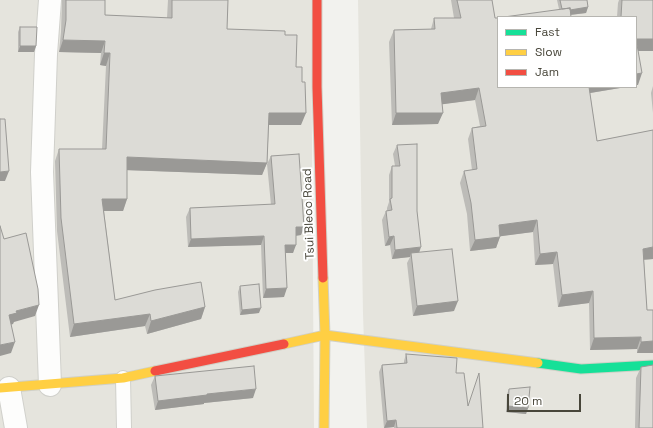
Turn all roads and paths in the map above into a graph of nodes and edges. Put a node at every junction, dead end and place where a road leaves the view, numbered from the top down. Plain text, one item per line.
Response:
1 (50, 0) edge
2 (317, 0) edge
3 (325, 335) junction
4 (653, 365) edge
5 (123, 378) junction
6 (50, 385) junction
7 (5, 388) edge
8 (16, 428) edge
9 (124, 428) edge
10 (324, 428) edge

1 - 6 street
2 - 3 street, Tsui Bleoo Road
3 - 4 street
3 - 5 street
3 - 10 street, Tsui Bleoo Road
5 - 6 street
5 - 9 lane
6 - 7 street
7 - 8 street

